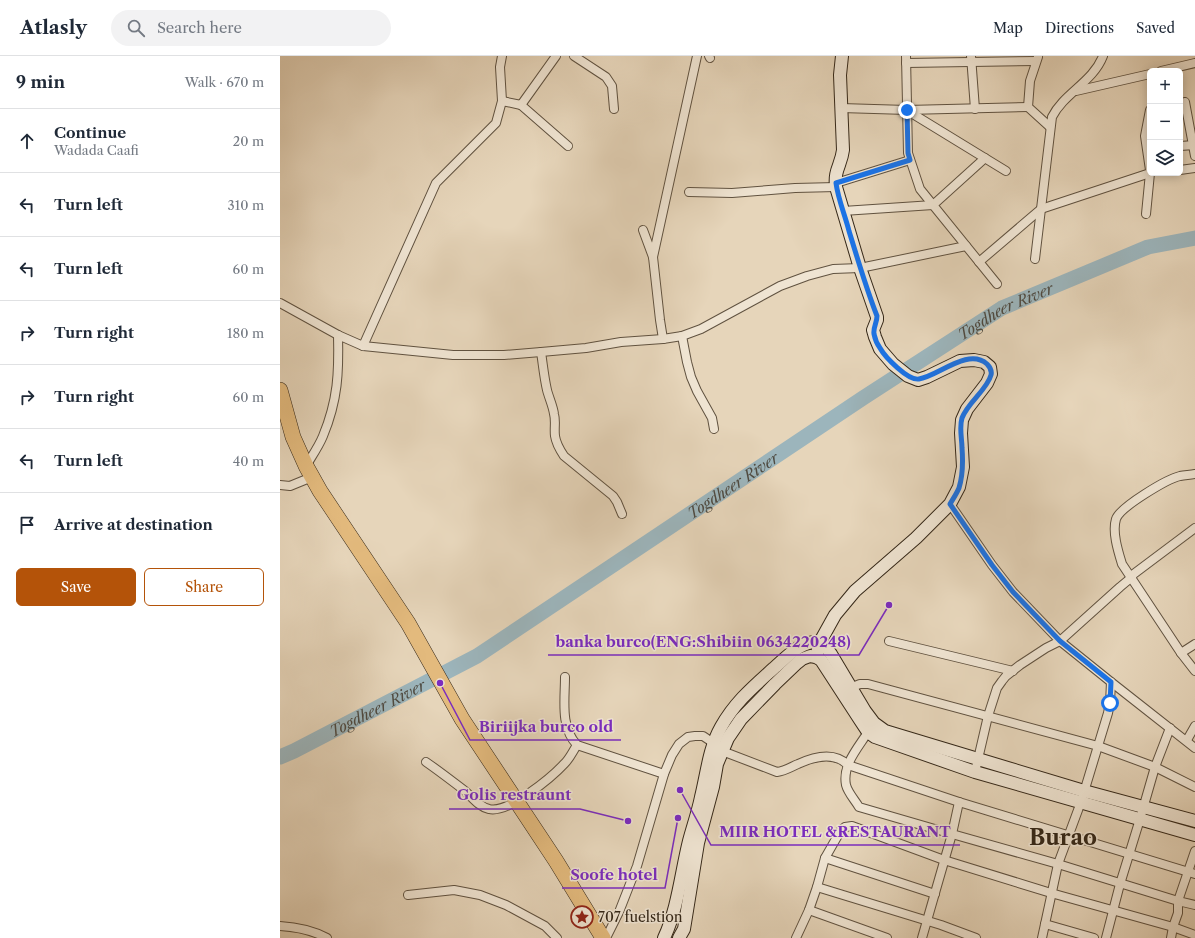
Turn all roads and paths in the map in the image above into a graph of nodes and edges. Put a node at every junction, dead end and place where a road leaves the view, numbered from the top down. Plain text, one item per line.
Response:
1 (502, 56) edge
2 (556, 56) edge
3 (574, 56) edge
4 (697, 56) edge
5 (833, 56) edge
6 (842, 56) edge
7 (1103, 56) edge
8 (906, 59) edge
9 (971, 59) edge
10 (1037, 59) edge
11 (1195, 63) edge
12 (1174, 68) edge
13 (840, 75) junction
14 (1147, 75) edge
15 (1075, 91) junction
16 (502, 101) junction
17 (1185, 102) dead end
18 (521, 105) junction
19 (841, 108) junction
20 (1028, 108) junction
21 (614, 109) dead end
22 (975, 109) junction
23 (907, 110) junction
24 (1147, 126) edge
25 (1050, 127) junction
26 (1147, 145) edge
27 (1194, 145) edge
28 (568, 146) dead end
29 (1183, 146) edge
30 (1195, 156) edge
31 (985, 158) junction
32 (910, 160) junction
33 (1195, 168) edge
34 (1183, 170) edge
35 (1006, 171) dead end
36 (1147, 173) edge
37 (1150, 176) edge
38 (836, 185) junction
39 (689, 192) dead end
40 (933, 205) junction
41 (1041, 209) junction
42 (843, 211) junction
43 (1146, 214) dead end
44 (643, 230) dead end
45 (966, 246) junction
46 (653, 257) junction
47 (1035, 259) dead end
48 (979, 262) junction
49 (860, 268) junction
50 (997, 284) dead end
51 (280, 303) edge
52 (338, 335) junction
53 (682, 336) junction
54 (664, 339) junction
55 (363, 346) junction
56 (541, 352) junction
57 (280, 390) edge
58 (714, 429) dead end
59 (309, 471) junction
60 (1195, 474) edge
61 (280, 485) edge
62 (950, 504) junction
63 (622, 514) dead end
64 (1195, 528) edge
65 (1132, 577) junction
66 (889, 641) dead end
67 (1060, 641) junction
68 (820, 642) junction
69 (1195, 644) edge
70 (1181, 653) junction
71 (816, 657) junction
72 (1014, 671) junction
73 (1195, 671) edge
74 (565, 677) dead end
75 (1111, 682) junction
76 (846, 690) junction
77 (988, 716) junction
78 (1195, 726) edge
79 (1170, 728) junction
80 (868, 732) junction
81 (1187, 740) junction
82 (577, 745) junction
83 (1098, 746) junction
84 (718, 747) junction
85 (1195, 748) edge
86 (979, 759) junction
87 (426, 762) dead end
88 (848, 764) junction
89 (1155, 767) junction
90 (975, 772) junction
91 (664, 774) junction
92 (1195, 787) edge
93 (1082, 796) junction
94 (516, 801) junction
95 (959, 802) junction
96 (1142, 813) junction
97 (1195, 821) edge
98 (952, 834) junction
99 (1195, 835) edge
100 (1068, 836) junction
101 (694, 842) junction
102 (1195, 851) edge
103 (1130, 853) junction
104 (826, 858) junction
105 (944, 860) junction
106 (1058, 864) junction
107 (1191, 872) edge
108 (1120, 884) junction
109 (817, 887) junction
110 (1051, 893) junction
111 (935, 894) junction
112 (408, 895) dead end
113 (1178, 901) junction
114 (1195, 905) edge
115 (809, 910) junction
116 (1113, 911) junction
117 (928, 921) junction
118 (1045, 924) junction
119 (280, 926) edge
120 (669, 926) junction
121 (1173, 927) junction
122 (682, 934) edge
123 (1195, 935) edge
124 (327, 938) edge
125 (556, 938) edge
126 (603, 938) edge
127 (606, 938) edge
128 (664, 938) edge
129 (797, 938) edge
130 (886, 938) edge
131 (922, 938) edge
132 (976, 938) edge
133 (1042, 938) edge
134 (1094, 938) edge
135 (1106, 938) edge
136 (1171, 938) edge

1 - 16 street
2 - 18 street
3 - 21 street
4 - 46 street
5 - 13 street
6 - 13 street
7 - 15 street
8 - 9 street
8 - 23 street
9 - 10 street
9 - 22 street
10 - 20 street
11 - 12 street
13 - 19 street
14 - 15 street
15 - 25 street
16 - 18 street
16 - 55 street
17 - 27 street
18 - 28 street
19 - 23 street
19 - 38 street
20 - 22 street
20 - 25 street
22 - 23 street
23 - 31 street
23 - 32 street
24 - 26 street
25 - 41 street
27 - 29 street
27 - 30 street
31 - 35 street
31 - 40 street
32 - 38 street
32 - 40 street
33 - 34 street
36 - 41 street
37 - 43 street
38 - 39 street
38 - 42 street
40 - 42 street
40 - 45 street
41 - 47 street
41 - 48 street
42 - 49 street
44 - 46 street
45 - 48 street
45 - 49 street
46 - 54 street
48 - 50 street
49 - 53 street
49 - 62 street
51 - 52 street
52 - 55 street
52 - 59 street
53 - 54 street
53 - 58 street
54 - 56 street
55 - 56 street
56 - 63 street
57 - 59 highway
59 - 61 street
59 - 94 highway
60 - 65 street
62 - 67 street
62 - 68 street
64 - 65 street
65 - 67 street
65 - 70 street
66 - 72 street
67 - 72 street
67 - 75 street
68 - 71 street
68 - 76 street
68 - 84 street
69 - 70 street
70 - 73 street
71 - 76 street
71 - 84 street
72 - 77 street
74 - 82 street
75 - 79 street
75 - 83 street
76 - 77 street
76 - 80 street
76 - 86 street
77 - 83 street
77 - 86 street
78 - 81 street
79 - 81 street
79 - 89 street
80 - 88 street
80 - 90 street
81 - 85 street
82 - 91 street
82 - 94 street
83 - 89 street
83 - 93 street
84 - 88 street
84 - 91 street
84 - 101 street
86 - 90 street
86 - 93 street
87 - 94 street
88 - 95 street
88 - 98 street
89 - 92 street
89 - 96 street
90 - 93 street
91 - 127 street
93 - 96 street
93 - 100 street
94 - 126 highway
95 - 98 street
95 - 100 street
96 - 97 street
96 - 99 street
96 - 103 street
98 - 105 street
98 - 106 street
100 - 103 street
100 - 106 street
101 - 120 street
101 - 122 street
102 - 107 street
103 - 107 street
103 - 108 street
104 - 105 street
104 - 109 street
104 - 111 street
105 - 110 street
105 - 111 street
106 - 108 street
106 - 110 street
107 - 113 street
108 - 113 street
108 - 116 street
109 - 115 street
109 - 117 street
110 - 116 street
110 - 118 street
111 - 117 street
112 - 125 street
113 - 114 street
113 - 121 street
115 - 129 street
115 - 130 street
116 - 121 street
116 - 135 street
117 - 131 street
117 - 132 street
118 - 133 street
118 - 134 street
119 - 124 street
120 - 122 street
120 - 128 street
121 - 123 street
121 - 136 street

